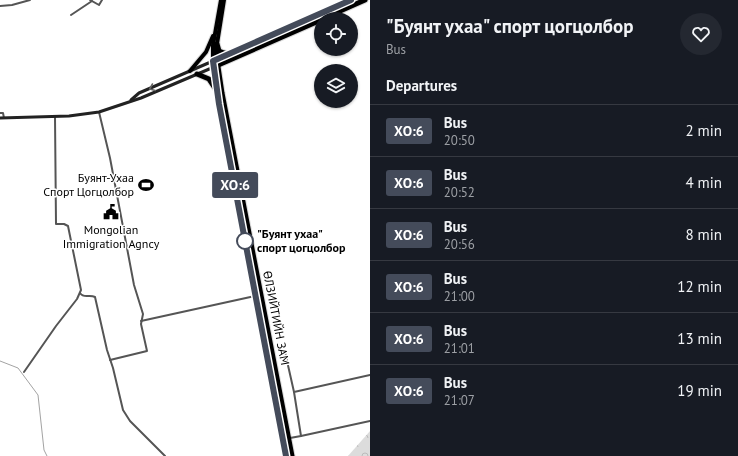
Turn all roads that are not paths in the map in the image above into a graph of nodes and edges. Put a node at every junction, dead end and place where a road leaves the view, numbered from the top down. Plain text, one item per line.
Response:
1 (30, 0) edge
2 (102, 0) edge
3 (223, 0) edge
4 (351, 0) edge
5 (365, 0) edge
6 (91, 1) edge
7 (0, 6) edge
8 (338, 12) edge
9 (71, 15) dead end
10 (314, 22) edge
11 (216, 28) junction
12 (217, 44) junction
13 (250, 48) junction
14 (230, 54) junction
15 (230, 61) junction
16 (215, 63) junction
17 (190, 71) junction
18 (197, 74) junction
19 (174, 78) junction
20 (220, 81) junction
21 (176, 83) junction
22 (217, 90) junction
23 (130, 101) junction
24 (99, 112) junction
25 (0, 113) edge
26 (55, 117) junction
27 (2, 118) edge
28 (80, 293) junction
29 (256, 296) junction
30 (141, 321) junction
31 (266, 333) junction
32 (285, 352) dead end
33 (110, 360) junction
34 (24, 372) dead end
35 (370, 375) edge
36 (294, 392) junction
37 (370, 421) edge
38 (301, 436) junction
39 (289, 439) junction
40 (165, 456) edge
41 (286, 456) edge
42 (292, 456) edge

1 - 7 street
2 - 6 street
3 - 11 main road
3 - 12 main road
4 - 13 highway
5 - 8 highway
6 - 9 street
10 - 13 highway
11 - 16 main road
11 - 17 main road
12 - 14 highway
12 - 16 main road
13 - 14 highway
13 - 15 highway
14 - 16 highway
15 - 16 highway
15 - 20 highway
16 - 17 main road
16 - 18 main road
16 - 20 highway, ӨЛЗИЙТИЙН ЗАМ
16 - 22 highway, ӨЛЗИЙТИЙН ЗАМ
17 - 19 main road
18 - 21 main road
18 - 22 highway
19 - 21 main road
19 -> 23 main road
20 - 31 highway, ӨЛЗИЙТИЙН ЗАМ
21 - 23 main road
22 - 29 highway, ӨЛЗИЙТИЙН ЗАМ
23 - 24 main road
24 - 26 main road
24 - 30 street
25 - 27 street
26 - 27 main road
26 - 28 street
28 - 33 street
28 - 34 street
29 - 30 street
29 - 31 highway, ӨЛЗИЙТИЙН ЗАМ
30 - 33 street
31 - 39 highway, ӨЛЗИЙТИЙН ЗАМ
31 - 41 highway, ӨЛЗИЙТИЙН ЗАМ
32 - 36 street
33 - 40 street
35 - 36 street
36 - 38 street
37 - 38 street
38 - 39 street
39 - 42 highway, ӨЛЗИЙТИЙН ЗАМ

